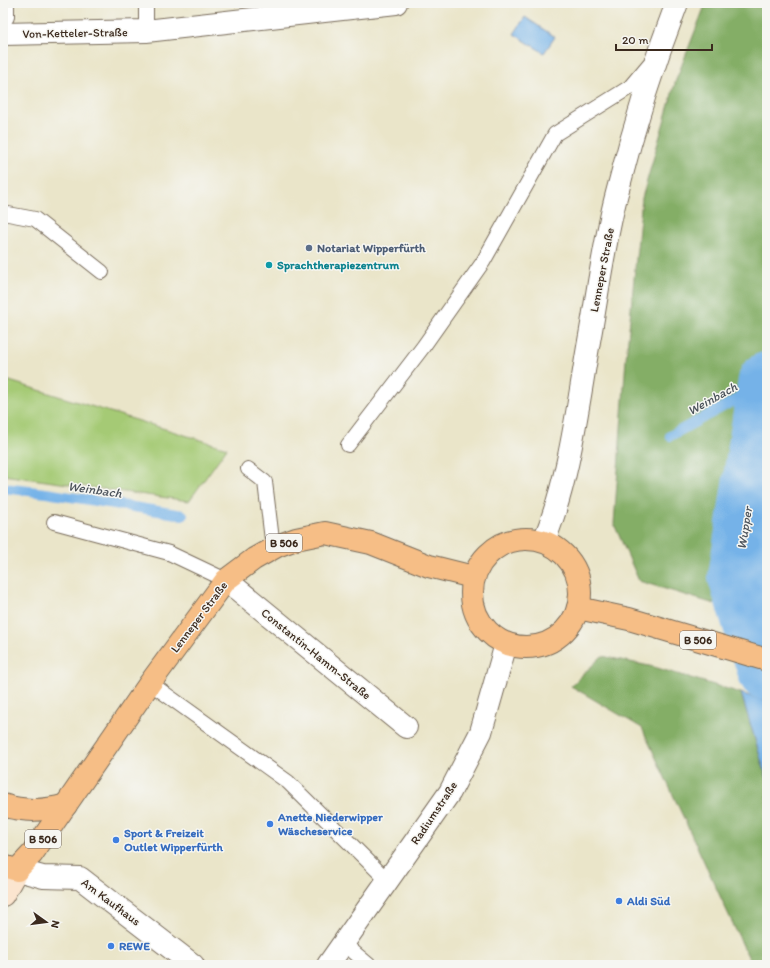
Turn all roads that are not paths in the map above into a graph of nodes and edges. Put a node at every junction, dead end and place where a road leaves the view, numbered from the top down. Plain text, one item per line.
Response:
1 (4, 3) edge
2 (146, 3) edge
3 (396, 3) edge
4 (677, 3) edge
5 (3, 16) edge
6 (146, 31) junction
7 (3, 34) edge
8 (656, 56) junction
9 (3, 213) edge
10 (102, 272) dead end
11 (348, 445) dead end
12 (248, 469) dead end
13 (54, 522) dead end
14 (544, 541) junction
15 (274, 548) junction
16 (473, 577) junction
17 (226, 580) junction
18 (578, 608) junction
19 (506, 644) junction
20 (767, 660) edge
21 (150, 683) junction
22 (406, 727) dead end
23 (3, 805) edge
24 (66, 805) junction
25 (10, 868) edge
26 (387, 880) junction
27 (3, 895) edge
28 (343, 943) junction
29 (193, 965) edge
30 (328, 965) edge
31 (369, 965) edge

1 - 5 street
2 - 6 lane
3 - 6 street, Von-Ketteler-Straße
4 - 8 street, Lenneper Straße
6 - 7 street, Von-Ketteler-Straße
8 - 11 lane
8 - 14 street, Lenneper Straße
9 - 10 lane
12 - 15 lane
13 - 17 lane
14 - 16 main road
14 - 18 main road
15 - 16 main road, Lenneper Straße / B 506
15 - 17 main road, Lenneper Straße / B 506
16 - 19 main road
17 - 21 main road, Lenneper Straße / B 506
17 - 22 street, Constantin-Hamm-Straße
18 - 19 main road
18 - 20 main road, B 506
19 - 26 street, Radiumstraße
21 - 24 main road, Lenneper Straße / B 506
21 - 26 lane
23 - 24 main road
24 - 25 main road, Lenneper Straße / B 506
25 - 27 street
25 - 29 street, Am Kaufhaus
26 - 28 street, Radiumstraße
28 - 30 street, Radiumstraße
28 - 31 lane

